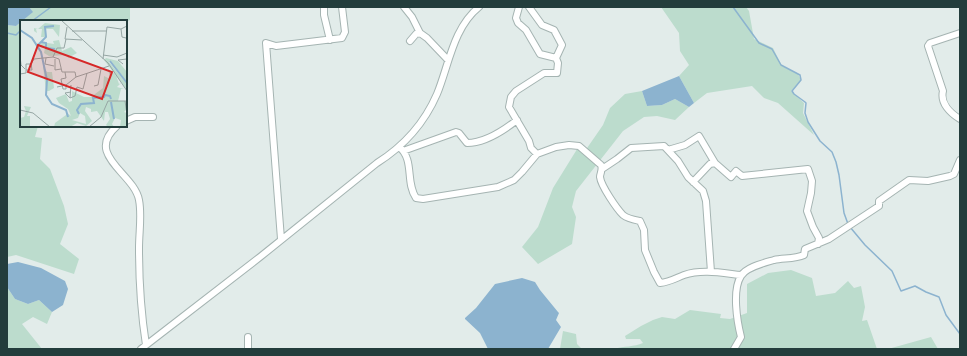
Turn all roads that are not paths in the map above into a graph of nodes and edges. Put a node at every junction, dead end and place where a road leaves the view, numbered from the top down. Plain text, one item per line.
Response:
1 (324, 7) edge
2 (342, 7) edge
3 (404, 7) edge
4 (479, 7) edge
5 (519, 7) edge
6 (529, 7) edge
7 (472, 9) edge
8 (420, 33) junction
9 (960, 33) edge
10 (330, 40) junction
11 (410, 41) dead end
12 (556, 58) junction
13 (448, 60) junction
14 (153, 117) dead end
15 (960, 119) edge
16 (517, 120) junction
17 (127, 121) edge
18 (116, 127) edge
19 (401, 149) junction
20 (668, 150) junction
21 (537, 154) junction
22 (960, 160) edge
23 (715, 163) junction
24 (602, 169) junction
25 (693, 182) junction
26 (281, 239) junction
27 (818, 244) junction
28 (711, 272) junction
29 (741, 275) junction
30 (248, 337) dead end
31 (143, 347) edge
32 (248, 349) edge
33 (734, 349) edge

1 - 10 street
2 - 10 street
3 - 8 street
4 - 7 street
5 - 12 street
6 - 12 street
7 - 13 street
8 - 11 street
8 - 13 street
9 - 15 street
10 - 26 street
12 - 16 street
13 - 19 street
14 - 17 street
16 - 19 street
16 - 21 street
18 - 31 street
19 - 21 street
19 - 26 street
20 - 23 street
20 - 24 street
20 - 25 street
21 - 24 street
22 - 27 street
23 - 25 street
23 - 27 street
24 - 28 street
25 - 28 street
26 - 31 street
27 - 29 street
28 - 29 street
29 - 33 street
30 - 32 street

